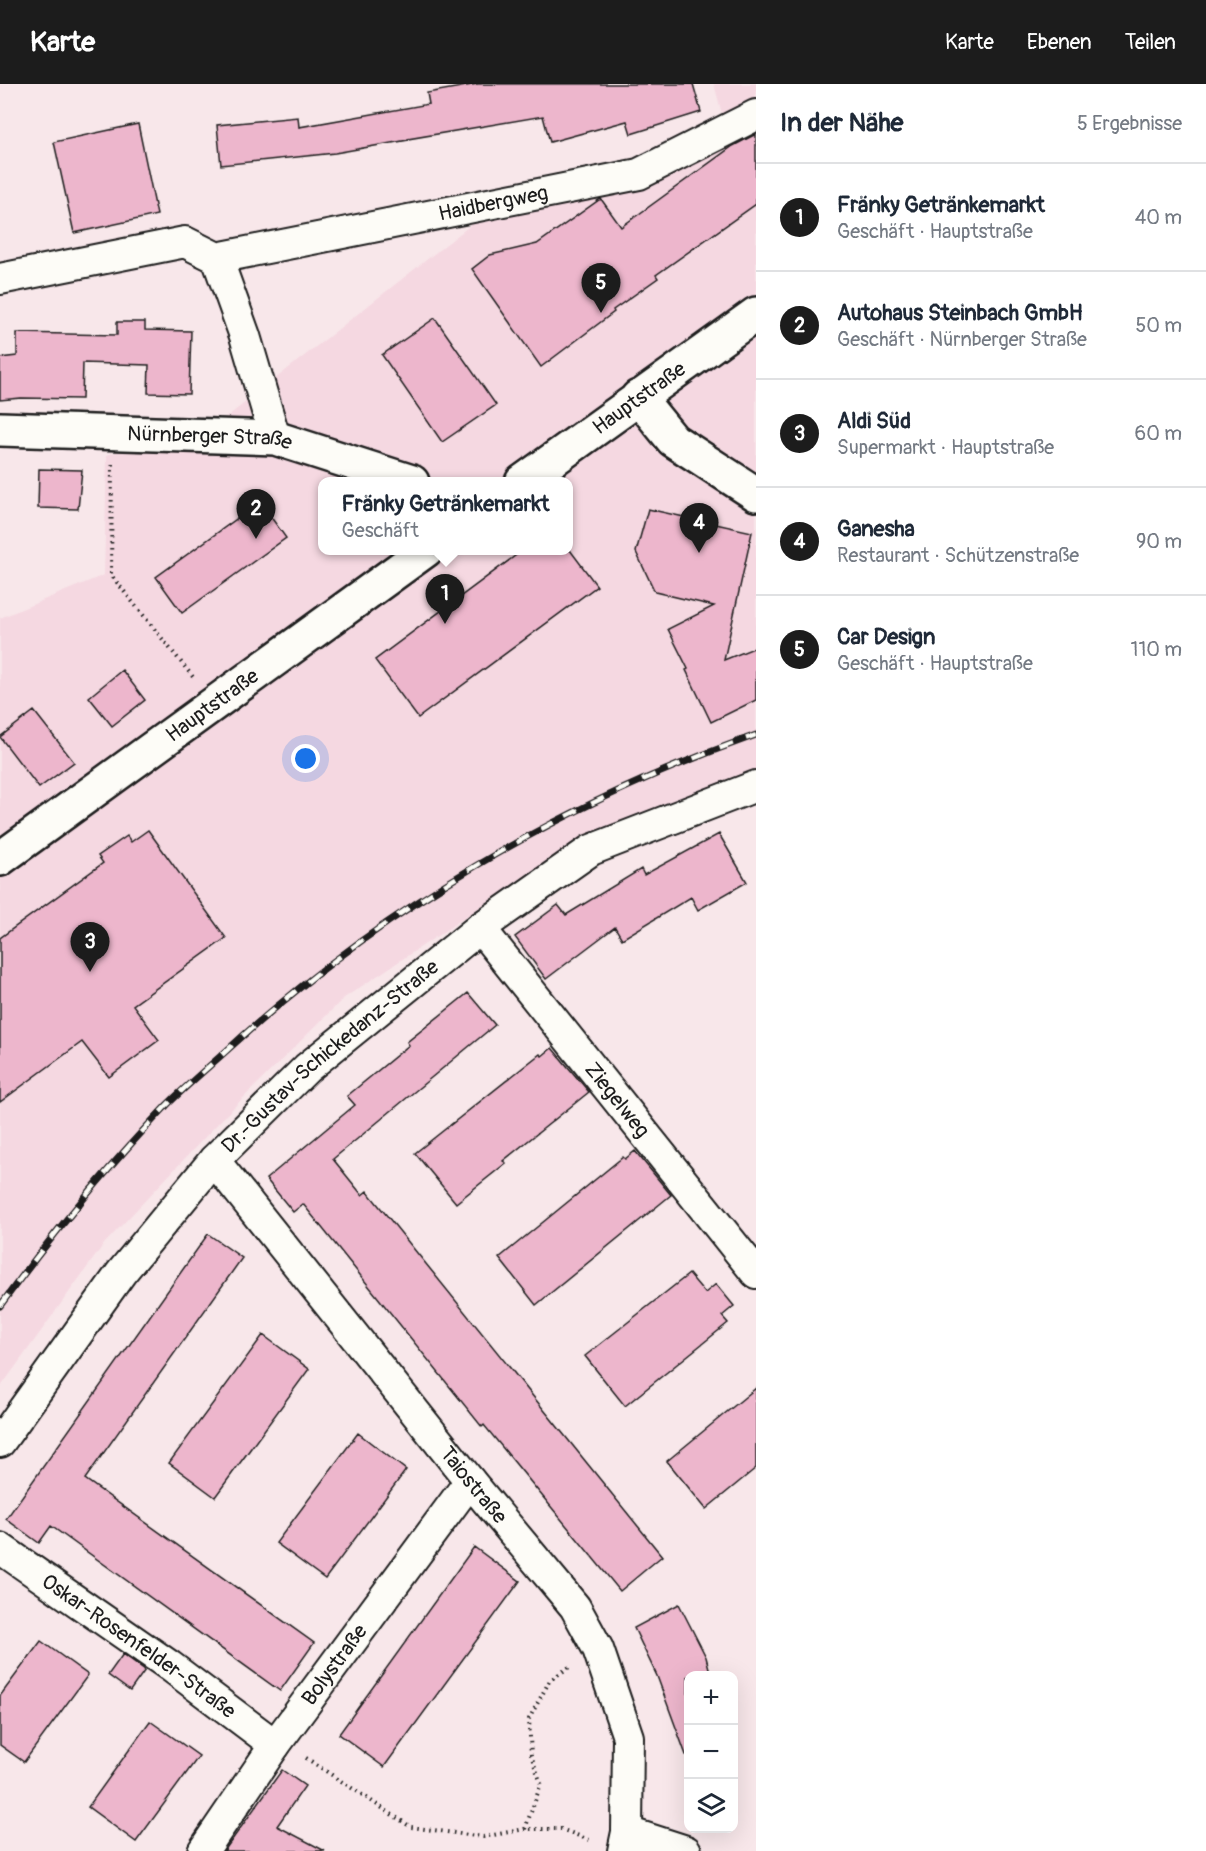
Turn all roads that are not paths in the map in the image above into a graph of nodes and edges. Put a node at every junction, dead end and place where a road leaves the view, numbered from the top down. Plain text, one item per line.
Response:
1 (756, 115) edge
2 (217, 258) junction
3 (0, 279) edge
4 (756, 314) edge
5 (638, 397) junction
6 (0, 429) edge
7 (275, 438) junction
8 (396, 477) edge
9 (529, 477) edge
10 (749, 481) edge
11 (419, 555) edge
12 (756, 786) edge
13 (0, 859) edge
14 (480, 928) junction
15 (214, 1161) junction
16 (756, 1274) edge
17 (0, 1442) edge
18 (470, 1481) junction
19 (0, 1548) edge
20 (275, 1745) junction
21 (625, 1842) edge
22 (203, 1851) edge
23 (686, 1851) edge

1 - 2 street, Haidbergweg
2 - 3 street
2 - 7 street
4 - 5 street, Hauptstraße
5 - 9 street, Hauptstraße
5 - 10 street
6 - 7 street, Nürnberger Straße
7 - 8 street, Nürnberger Straße
11 - 13 street, Hauptstraße
12 - 14 street, Dr.-Gustav-Schickedanz-Straße
14 - 15 street, Dr.-Gustav-Schickedanz-Straße
14 - 16 street, Ziegelweg
15 - 17 street, Dr.-Gustav-Schickedanz-Straße
15 - 18 street, Taiostraße
18 - 20 street, Bolystraße
18 - 21 street, Taiostraße
19 - 20 street, Oskar-Rosenfelder-Straße
20 - 22 street, Bolystraße
21 - 23 street

